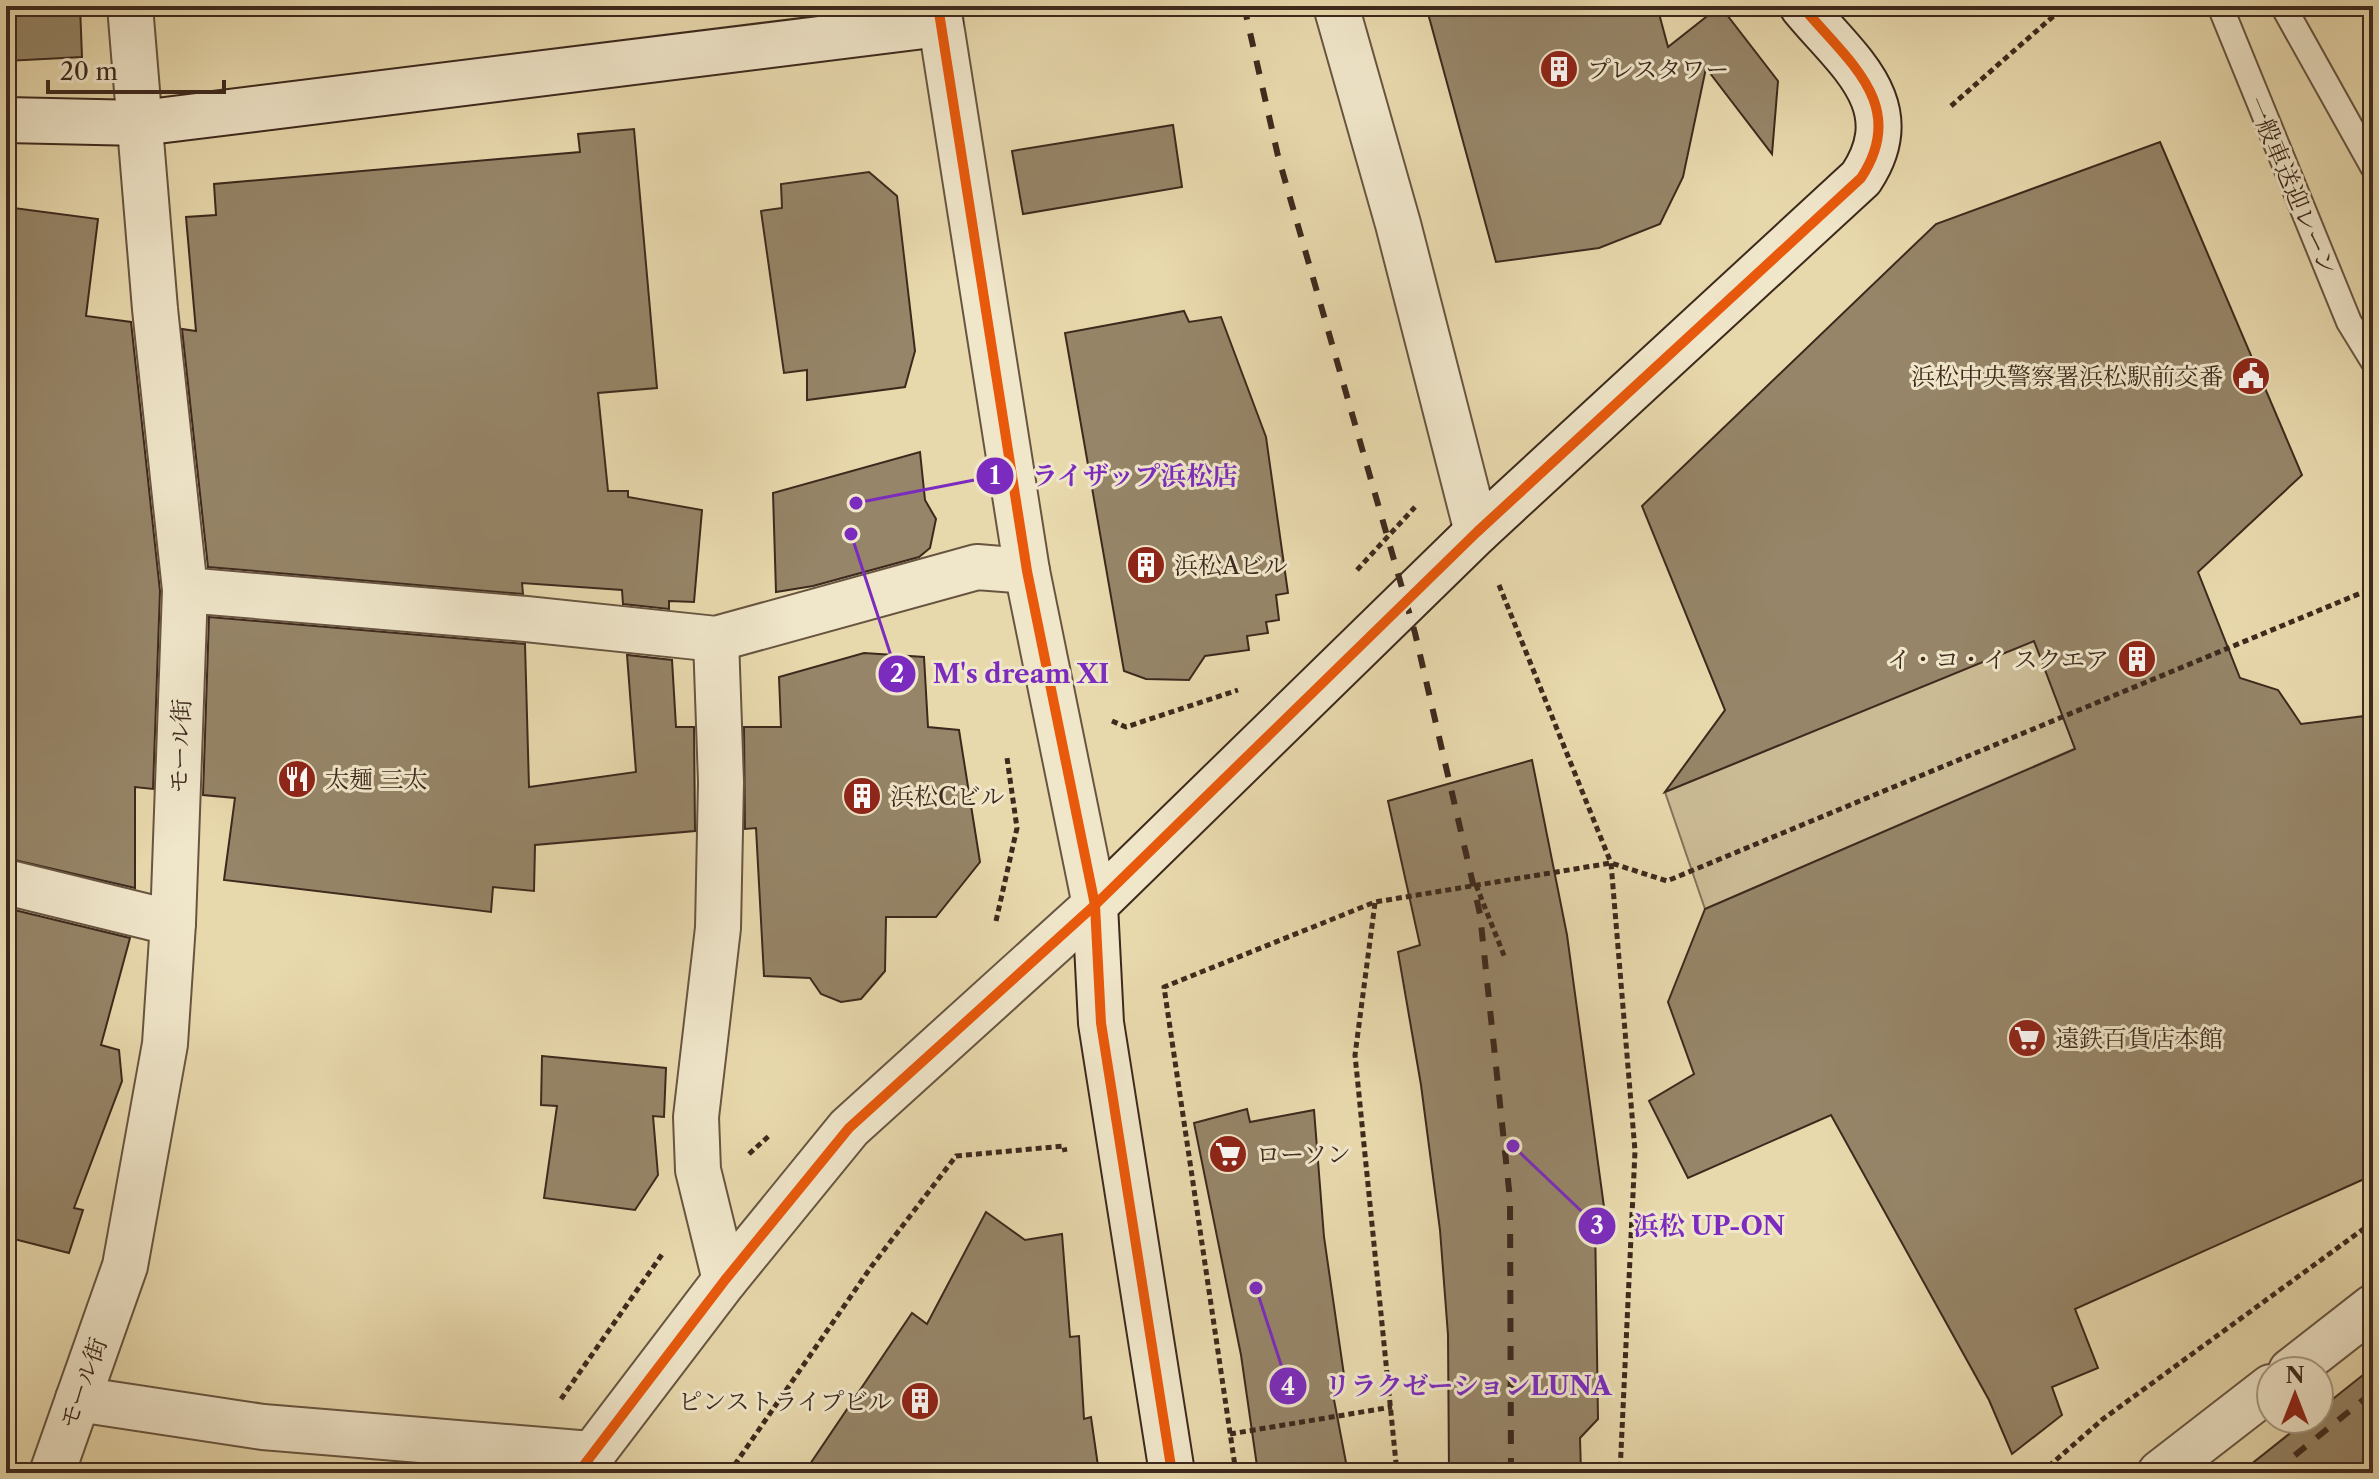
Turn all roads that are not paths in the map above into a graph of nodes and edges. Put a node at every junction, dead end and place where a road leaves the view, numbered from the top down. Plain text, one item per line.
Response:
1 (130, 6) edge
2 (1336, 6) edge
3 (1802, 6) edge
4 (2220, 6) edge
5 (2283, 6) edge
6 (939, 15) edge
7 (6, 120) edge
8 (141, 123) junction
9 (2373, 167) edge
10 (2373, 361) edge
11 (1477, 532) junction
12 (1027, 571) junction
13 (185, 590) junction
14 (716, 639) junction
15 (6, 882) edge
16 (1095, 905) junction
17 (173, 923) junction
18 (725, 1280) junction
19 (2373, 1307) edge
20 (2312, 1355) edge
21 (78, 1399) junction
22 (2255, 1399) edge
23 (585, 1464) edge
24 (52, 1473) edge
25 (1172, 1473) edge
26 (2160, 1473) edge

1 - 8 street, モール街
2 - 11 street
3 - 11 street
4 - 10 lane, 一般車送迎レーン
5 - 9 lane
6 - 8 street
6 - 12 street
7 - 8 street
8 - 13 street, モール街
11 - 16 street
12 - 14 street
12 - 16 street
13 - 14 street
13 - 17 street, モール街
14 - 18 street
15 - 17 street
16 - 18 street
16 - 25 street
17 - 21 street, モール街
18 - 23 street
19 - 20 street
21 - 23 street
21 - 24 street, モール街
22 - 26 street

